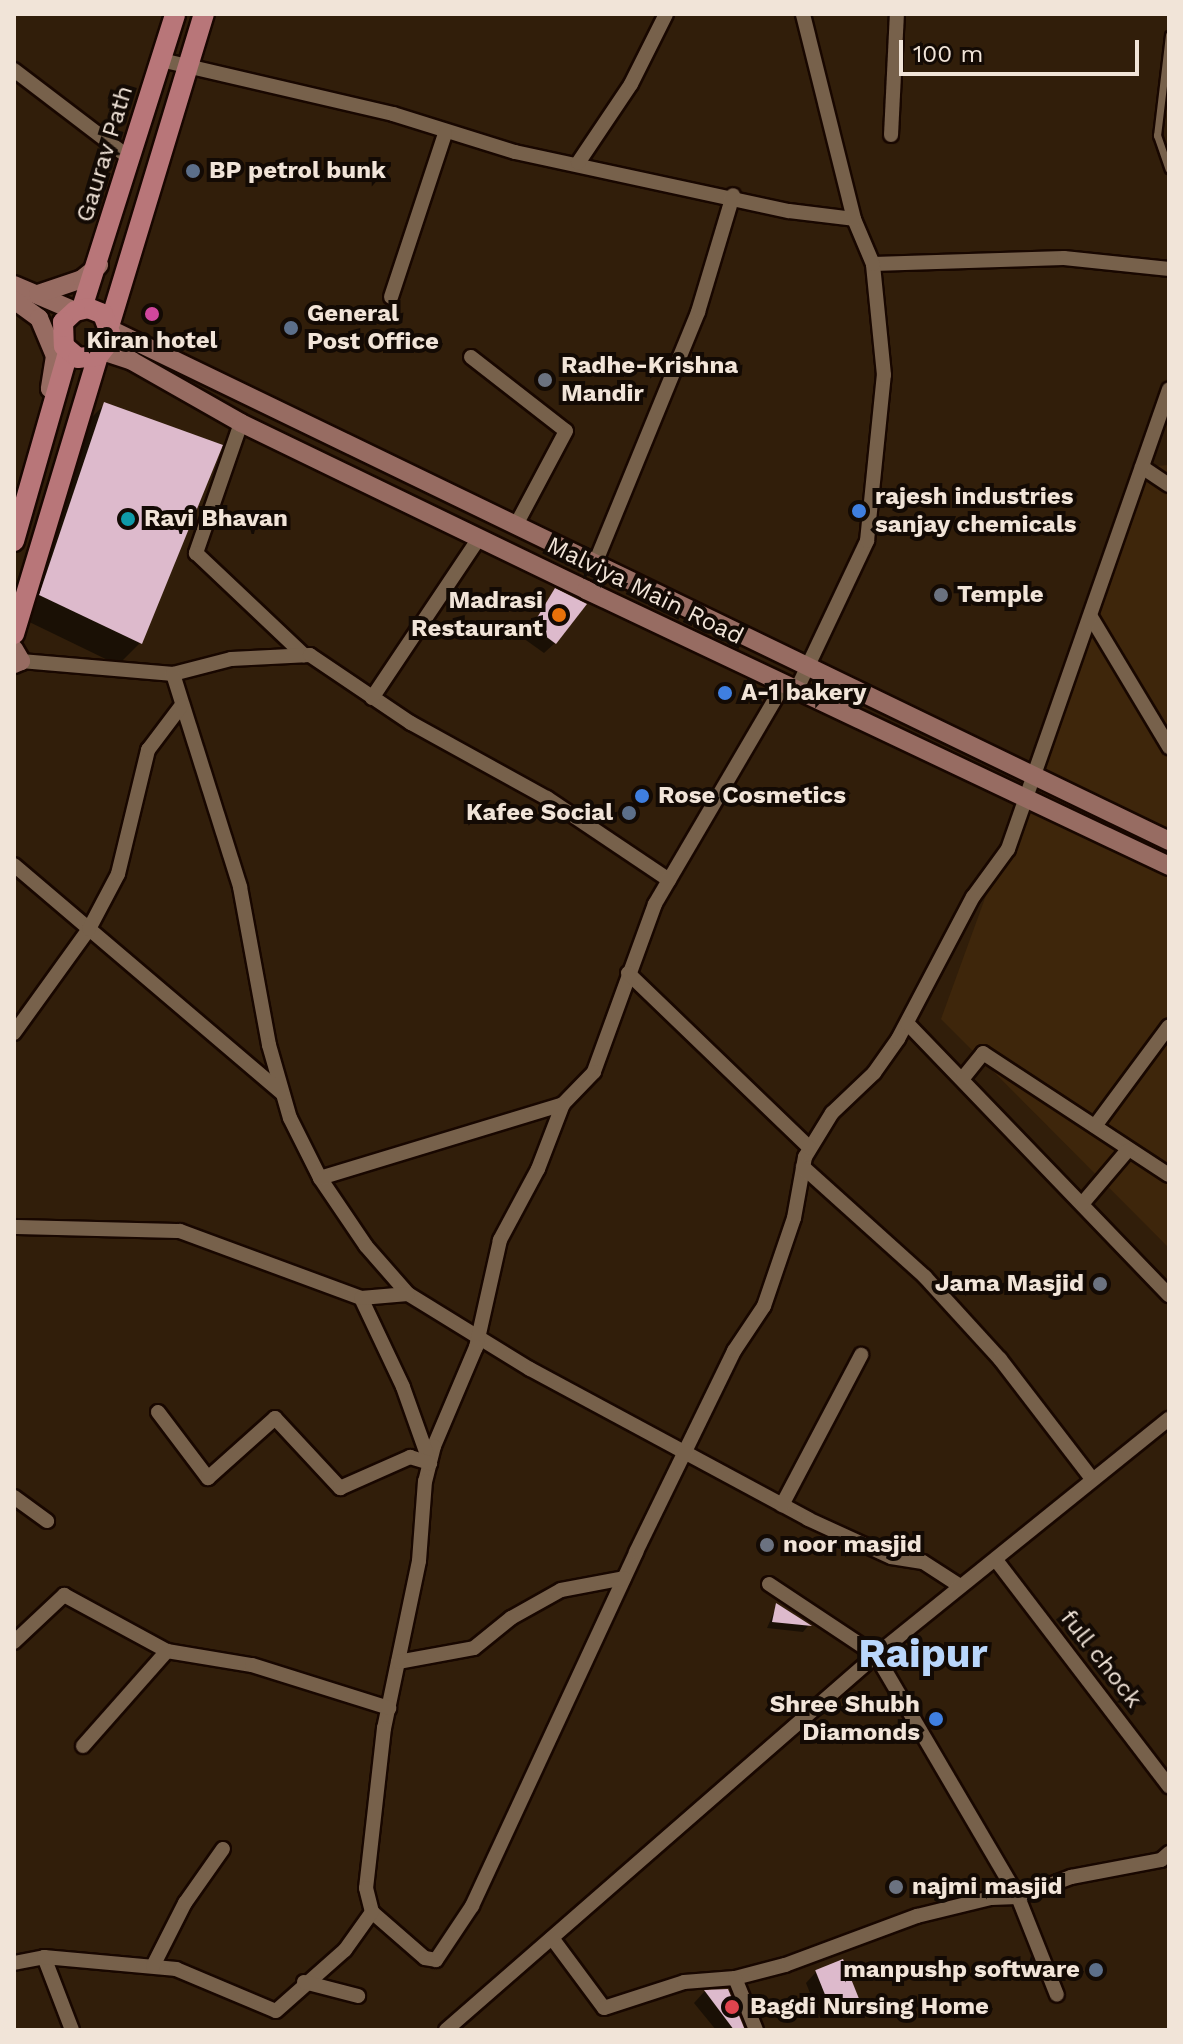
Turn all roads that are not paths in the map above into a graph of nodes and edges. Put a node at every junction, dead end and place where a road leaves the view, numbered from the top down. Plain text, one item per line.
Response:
1 (175, 14) edge
2 (204, 14) edge
3 (666, 14) edge
4 (803, 14) edge
5 (897, 14) edge
6 (1169, 35) edge
7 (161, 60) junction
8 (188, 65) junction
9 (14, 70) edge
10 (445, 134) junction
11 (891, 135) dead end
12 (131, 159) junction
13 (578, 163) junction
14 (1169, 169) edge
15 (733, 195) junction
16 (854, 219) junction
17 (873, 264) junction
18 (99, 265) junction
19 (1169, 269) edge
20 (14, 285) edge
21 (38, 294) junction
22 (391, 297) dead end
23 (14, 300) edge
24 (78, 310) junction
25 (111, 327) junction
26 (68, 353) junction
27 (102, 354) junction
28 (471, 357) dead end
29 (1169, 389) edge
30 (241, 423) junction
31 (39, 459) junction
32 (1142, 467) junction
33 (1169, 485) edge
34 (517, 523) junction
35 (479, 538) junction
36 (14, 541) edge
37 (596, 561) junction
38 (1091, 617) junction
39 (14, 634) edge
40 (304, 655) junction
41 (16, 658) edge
42 (807, 663) junction
43 (173, 674) junction
44 (791, 686) junction
45 (372, 698) junction
46 (182, 705) junction
47 (1169, 747) edge
48 (1037, 776) junction
49 (1026, 800) junction
50 (1169, 841) edge
51 (14, 865) edge
52 (1169, 866) edge
53 (669, 880) junction
54 (89, 929) junction
55 (628, 973) junction
56 (907, 1023) junction
57 (1169, 1026) edge
58 (14, 1033) edge
59 (963, 1078) junction
60 (283, 1094) junction
61 (563, 1104) junction
62 (1095, 1126) junction
63 (810, 1148) junction
64 (1127, 1151) junction
65 (803, 1167) junction
66 (1169, 1175) edge
67 (320, 1178) junction
68 (1082, 1204) junction
69 (14, 1227) edge
70 (408, 1294) junction
71 (1169, 1295) edge
72 (361, 1298) junction
73 (478, 1335) junction
74 (861, 1355) dead end
75 (158, 1412) dead end
76 (1169, 1419) edge
77 (686, 1455) junction
78 (430, 1463) junction
79 (1092, 1479) junction
80 (14, 1497) edge
81 (782, 1505) junction
82 (47, 1521) dead end
83 (996, 1560) junction
84 (624, 1578) junction
85 (769, 1584) dead end
86 (960, 1586) junction
87 (14, 1642) edge
88 (167, 1651) junction
89 (876, 1655) junction
90 (398, 1662) junction
91 (389, 1708) junction
92 (83, 1746) dead end
93 (1169, 1786) edge
94 (223, 1849) dead end
95 (1169, 1853) edge
96 (1018, 1897) junction
97 (372, 1912) junction
98 (552, 1938) junction
99 (44, 1957) junction
100 (14, 1963) edge
101 (153, 1966) junction
102 (735, 1978) junction
103 (304, 1982) junction
104 (1057, 1995) dead end
105 (358, 1996) dead end
106 (72, 2030) edge
107 (446, 2030) edge
108 (756, 2030) edge

1 - 7 main road, Gaurav Path
2 - 8 main road
3 - 13 street
4 - 16 street
5 - 11 street
6 - 14 lane
7 - 8 street
7 - 12 main road, Gaurav Path
8 - 10 street
8 - 25 main road
9 - 12 street
10 - 13 street
10 - 22 street
12 - 18 main road, Gaurav Path
13 - 15 street
15 - 16 street
15 - 37 street
16 - 17 street
17 - 19 street
17 - 42 street
18 - 21 street
18 - 24 main road, Gaurav Path
20 - 21 street
21 - 24 street
23 - 31 street
24 - 25 main road
24 - 26 main road
25 - 27 main road
25 - 34 street, Malviya Main Road
26 - 27 main road
26 - 31 main road
27 - 30 street, Malviya Main Road
27 - 39 main road
28 - 34 street
29 - 32 street
30 - 35 street, Malviya Main Road
30 - 40 street
31 - 36 main road
32 - 33 street
32 - 38 street
34 - 37 street, Malviya Main Road
35 - 44 street, Malviya Main Road
35 - 45 street
37 - 42 street, Malviya Main Road
38 - 47 street
38 - 48 street
40 - 43 street
40 - 45 street
41 - 43 street
42 - 44 street
42 - 48 street, Malviya Main Road
43 - 46 street
44 - 49 street, Malviya Main Road
44 - 53 street
45 - 53 street
46 - 54 street
46 - 60 street
48 - 49 street
48 - 50 street, Malviya Main Road
49 - 52 street, Malviya Main Road
49 - 56 street
51 - 54 street
53 - 55 street
54 - 58 street
54 - 60 street
55 - 61 street
55 - 63 street
56 - 59 street
56 - 63 street
57 - 62 street
59 - 62 street
59 - 68 street
60 - 67 street
61 - 67 street
61 - 73 street
62 - 64 street
63 - 65 street
64 - 66 street
64 - 68 street
65 - 77 street
65 - 79 street
67 - 70 street
68 - 71 street
69 - 72 street
70 - 72 street
70 - 73 street
72 - 78 street
73 - 77 street
73 - 78 street
74 - 81 street
75 - 78 street
76 - 79 street
77 - 81 street
77 - 84 street
78 - 90 street
79 - 83 street
80 - 82 street
81 - 86 street
83 - 86 street
83 - 93 street, full chock
84 - 90 street
84 - 97 street
85 - 89 street
86 - 89 street
87 - 88 street
88 - 91 street
88 - 92 street
89 - 96 street
89 - 98 street
90 - 91 street
91 - 97 street
94 - 101 street
95 - 96 street
96 - 102 street
96 - 104 street
97 - 103 street
98 - 102 street
98 - 107 street
99 - 100 street
99 - 101 street
99 - 106 street
101 - 103 street
102 - 108 street
103 - 105 street

